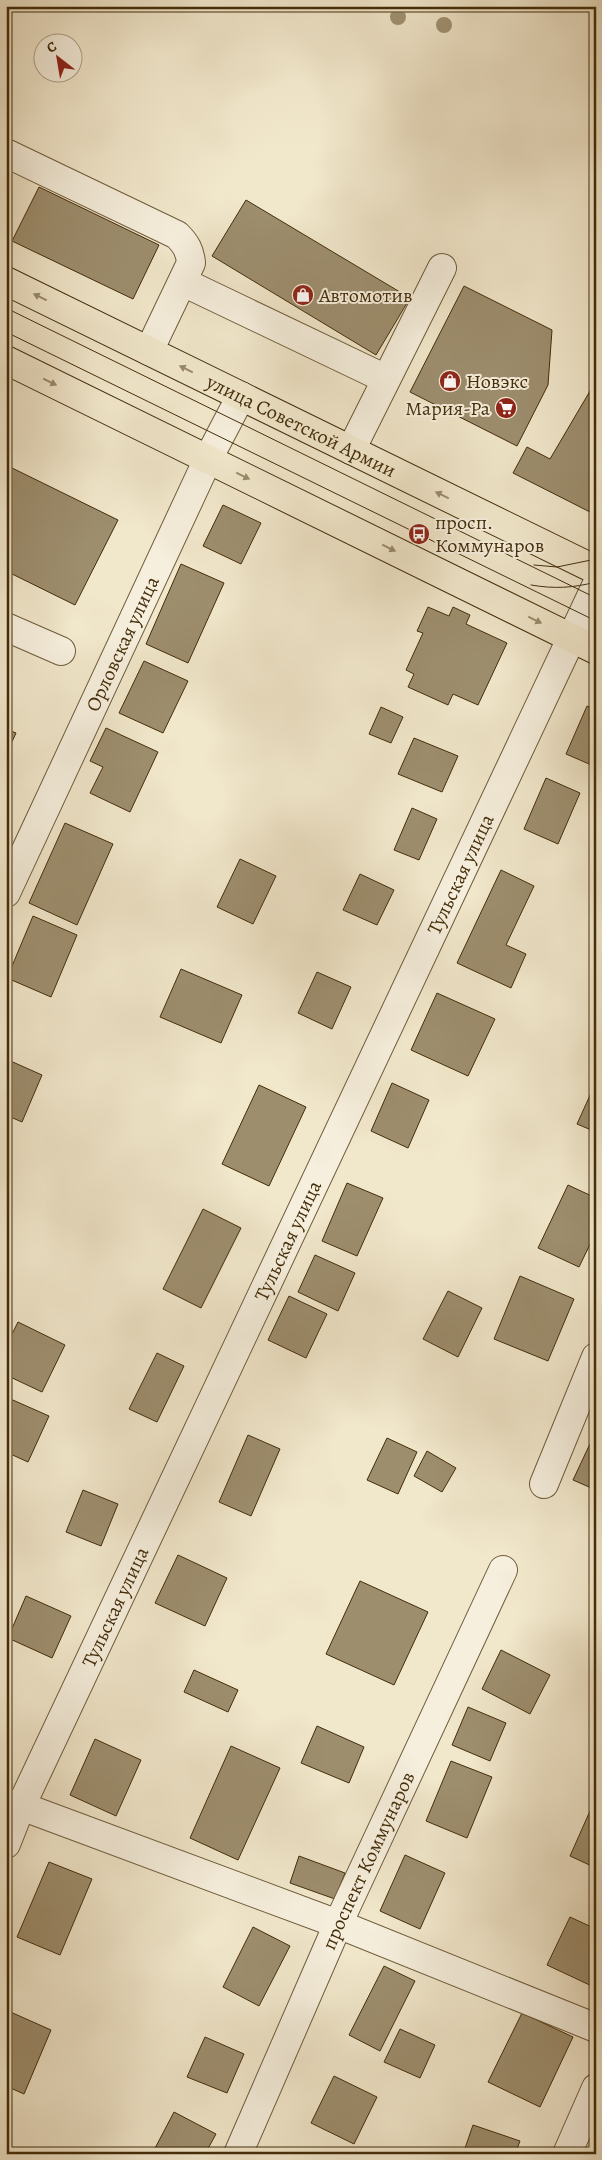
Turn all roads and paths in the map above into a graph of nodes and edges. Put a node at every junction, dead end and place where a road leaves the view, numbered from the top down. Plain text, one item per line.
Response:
1 (6, 153) edge
2 (442, 268) dead end
3 (6, 281) edge
4 (183, 282) junction
5 (150, 351) junction
6 (6, 360) edge
7 (386, 379) junction
8 (241, 396) junction
9 (351, 450) junction
10 (208, 459) junction
11 (596, 570) edge
12 (596, 586) edge
13 (6, 627) edge
14 (583, 639) edge
15 (596, 650) edge
16 (61, 651) dead end
17 (6, 893) edge
18 (596, 1357) edge
19 (544, 1484) dead end
20 (502, 1570) dead end
21 (14, 1804) edge
22 (6, 1844) edge
23 (338, 1924) junction
24 (596, 2028) edge
25 (596, 2088) edge
26 (238, 2154) edge
27 (567, 2154) edge

1 - 4 street
2 - 7 street
5 -> 3 main road, улица Советской Армии
4 - 5 street
4 - 7 street
8 -> 5 main road, улица Советской Армии
6 -> 10 main road
7 - 9 street
8 - 9 main road, улица Советской Армии
8 - 10 street, Орловская улица
11 -> 9 main road, улица Советской Армии
10 -> 14 main road
10 - 17 street, Орловская улица
12 - 14 street, Тульская улица
13 - 16 street
14 - 15 main road
14 - 21 street, Тульская улица
18 - 19 street
20 - 23 street, проспект Коммунаров
21 - 22 street, Тульская улица
21 - 23 street
23 - 24 street
23 - 26 street, проспект Коммунаров
25 - 27 street

